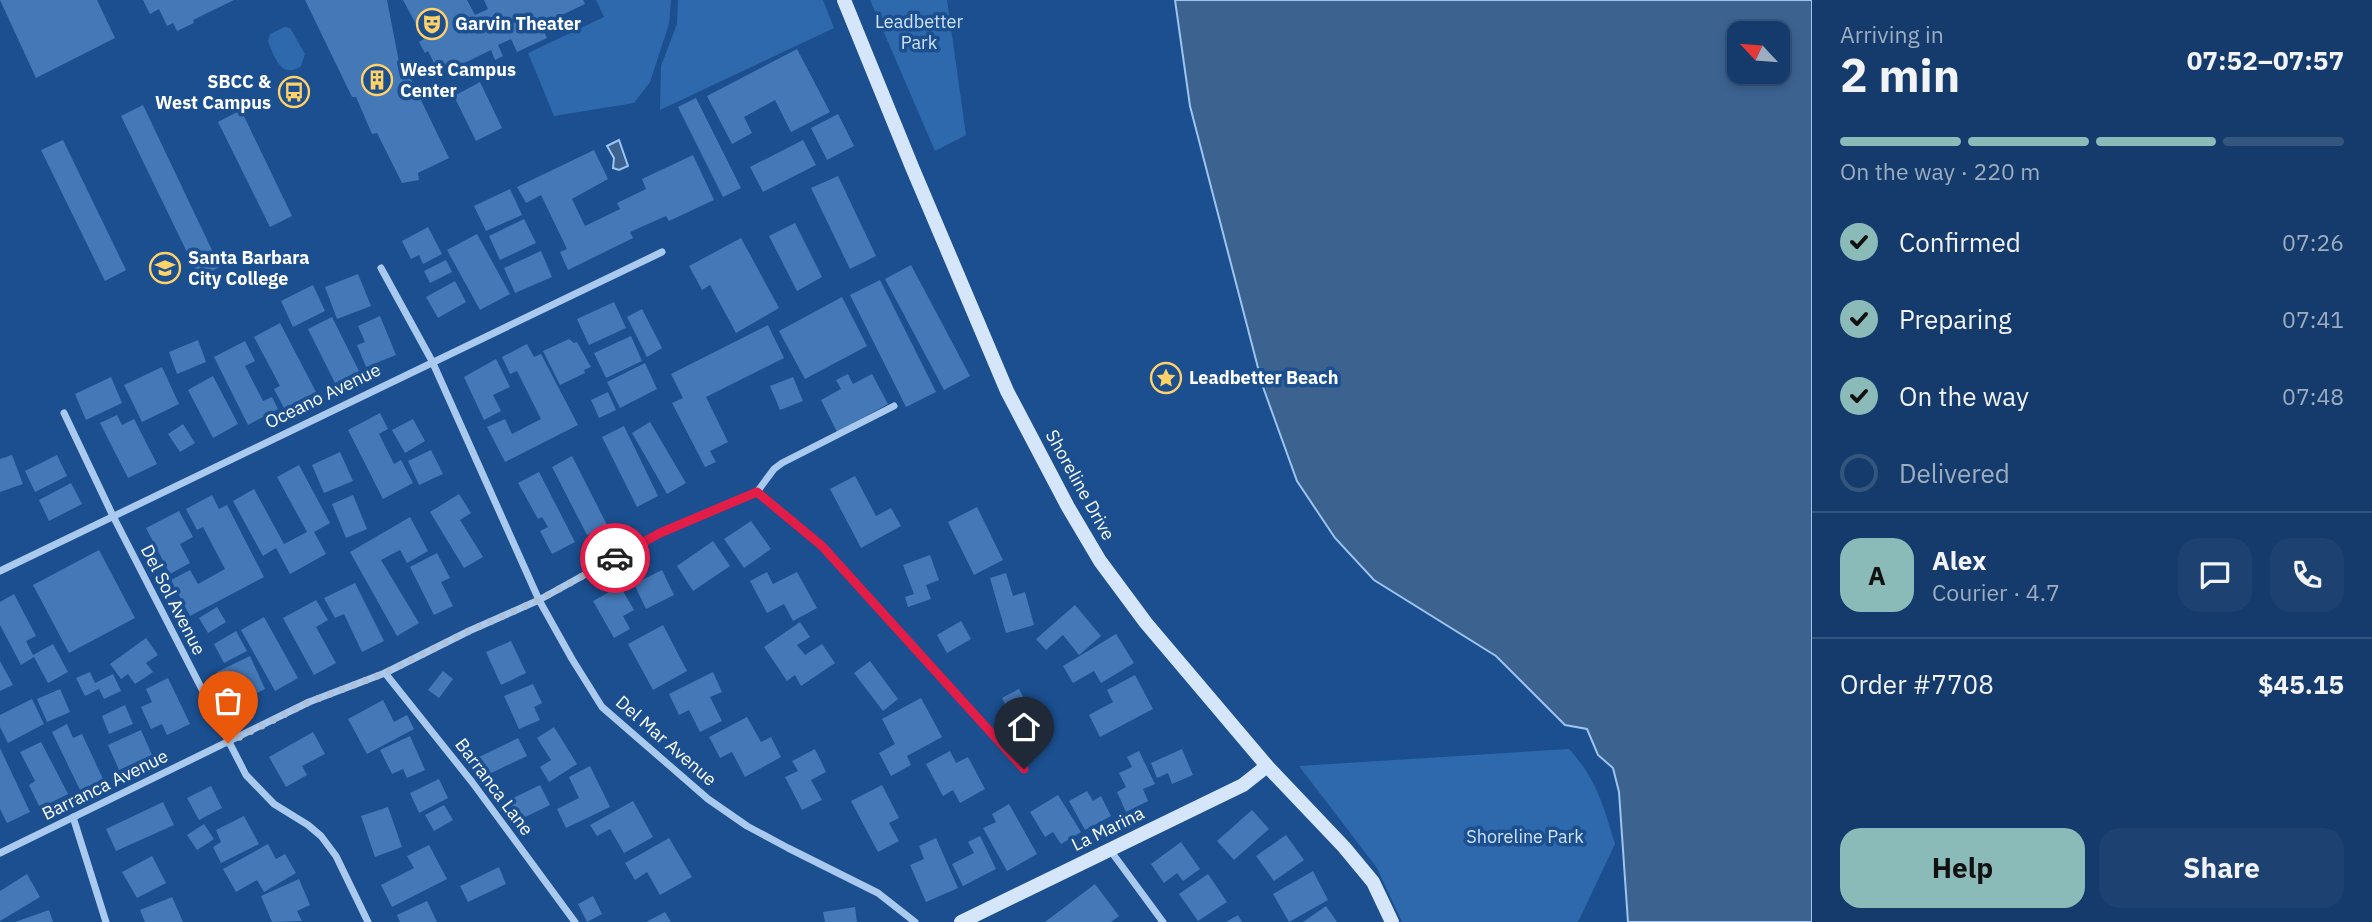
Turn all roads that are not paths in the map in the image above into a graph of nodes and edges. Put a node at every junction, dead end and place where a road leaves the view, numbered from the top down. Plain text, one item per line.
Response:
1 (844, 0) edge
2 (662, 252) dead end
3 (381, 268) dead end
4 (432, 361) junction
5 (894, 407) dead end
6 (64, 413) dead end
7 (757, 492) junction
8 (113, 516) junction
9 (0, 571) edge
10 (539, 600) junction
11 (385, 673) junction
12 (228, 743) junction
13 (1267, 766) junction
14 (1024, 769) dead end
15 (73, 817) junction
16 (1110, 849) junction
17 (0, 853) edge
18 (106, 922) edge
19 (368, 922) edge
20 (575, 922) edge
21 (915, 922) edge
22 (961, 922) edge
23 (1163, 922) edge
24 (1392, 922) edge

1 - 13 main road, Shoreline Drive
2 - 4 street, Oceano Avenue
3 - 4 street, Del Mar Avenue
4 - 8 street, Oceano Avenue
4 - 10 street, Del Mar Avenue
5 - 7 street, Barranca Avenue
6 - 8 street, Del Sol Avenue
7 - 10 street, Barranca Avenue
7 - 14 street
8 - 9 street, Oceano Avenue
8 - 12 street, Del Sol Avenue
10 - 11 street, Barranca Avenue
10 - 21 street, Del Mar Avenue
11 - 12 street, Barranca Avenue
11 - 20 street, Barranca Lane
12 - 15 street, Barranca Avenue
12 - 19 street, Del Sol Avenue
13 - 16 main road, La Marina
13 - 24 main road, Shoreline Drive
15 - 17 street, Barranca Avenue
15 - 18 street
16 - 22 main road, La Marina
16 - 23 street

